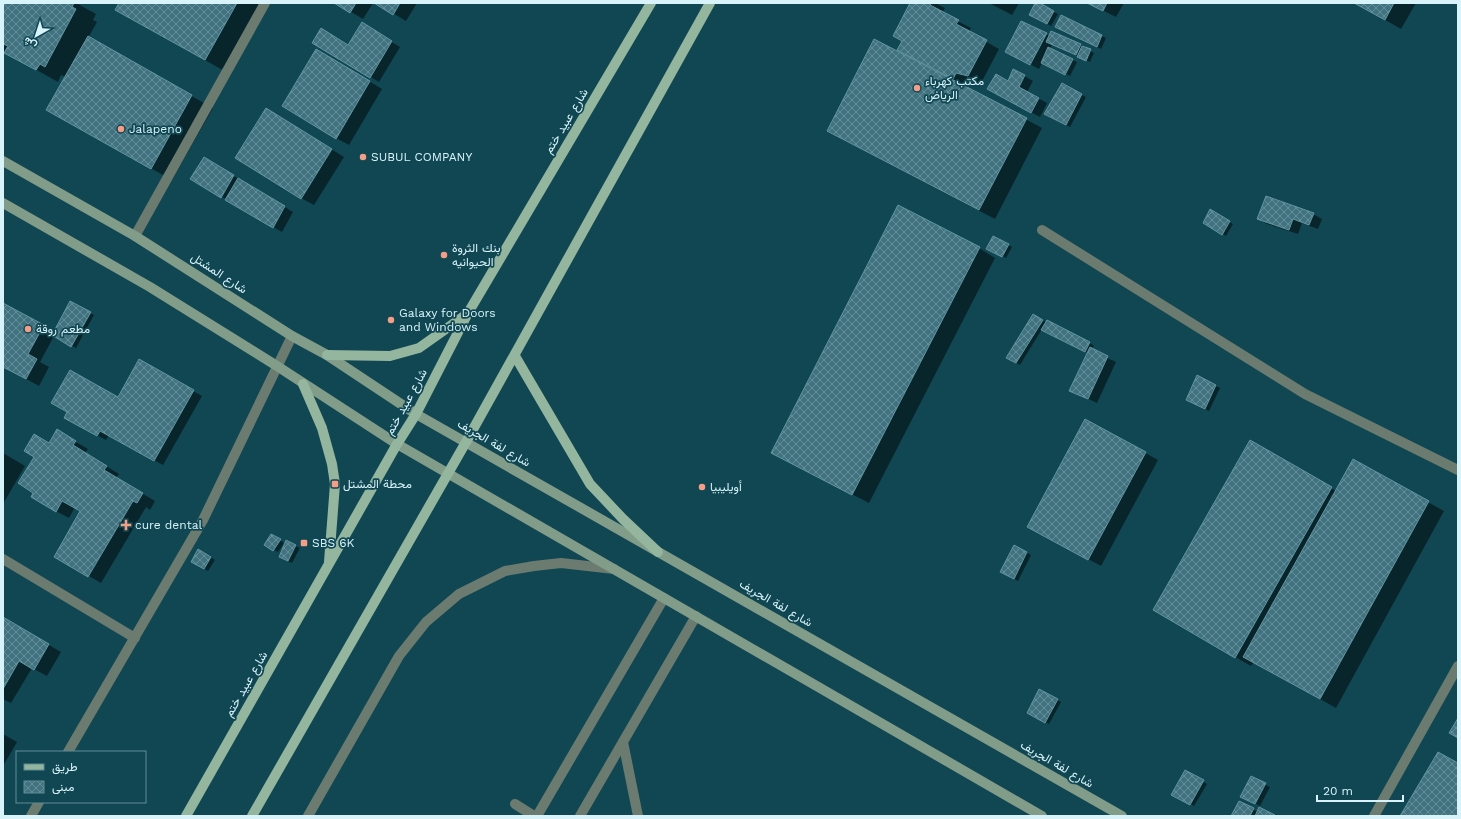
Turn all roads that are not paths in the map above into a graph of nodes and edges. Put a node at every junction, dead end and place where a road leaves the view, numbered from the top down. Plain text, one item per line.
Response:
1 (265, 3) edge
2 (651, 3) edge
3 (710, 3) edge
4 (3, 161) edge
5 (3, 203) edge
6 (1042, 230) dead end
7 (135, 236) junction
8 (468, 313) junction
9 (292, 336) junction
10 (326, 355) junction
11 (515, 356) junction
12 (277, 366) junction
13 (303, 384) junction
14 (416, 414) junction
15 (466, 442) junction
16 (397, 444) junction
17 (1458, 470) edge
18 (448, 474) junction
19 (658, 552) junction
20 (3, 559) edge
21 (328, 565) junction
22 (615, 569) junction
23 (664, 598) junction
24 (696, 616) junction
25 (135, 638) junction
26 (1458, 666) edge
27 (623, 742) junction
28 (69, 751) edge
29 (38, 803) edge
30 (515, 804) dead end
31 (31, 816) edge
32 (186, 816) edge
33 (252, 816) edge
34 (308, 816) edge
35 (536, 816) edge
36 (580, 816) edge
37 (638, 816) edge
38 (1041, 816) edge
39 (1122, 816) edge
40 (1374, 816) edge

1 - 7 street
2 - 8 main road, شارع عبيد ختم
3 - 11 main road
4 - 7 main road, شارع المشتل
5 - 12 main road
6 - 17 street
7 - 9 main road, شارع المشتل
8 - 10 main road
8 - 14 main road, شارع عبيد ختم
9 - 10 main road, شارع المشتل
9 - 12 street
10 - 14 main road, شارع المشتل
11 - 15 main road
11 - 19 main road
12 - 13 main road
12 - 25 street
13 - 16 main road
13 - 21 main road
14 - 15 main road, شارع لفة الجريف
14 - 16 main road, شارع عبيد ختم
15 - 18 main road
15 - 19 main road, شارع لفة الجريف
16 - 18 main road
16 - 21 main road, شارع عبيد ختم
18 - 22 main road
18 - 33 main road
19 - 39 main road, شارع لفة الجريف
20 - 25 street
21 - 32 main road, شارع عبيد ختم
22 - 23 main road
22 - 34 street
23 - 24 main road
23 - 35 street
24 - 27 street
24 - 38 main road
25 - 28 street
26 - 40 street
27 - 36 street
27 - 37 street
29 - 31 street
30 - 35 street

